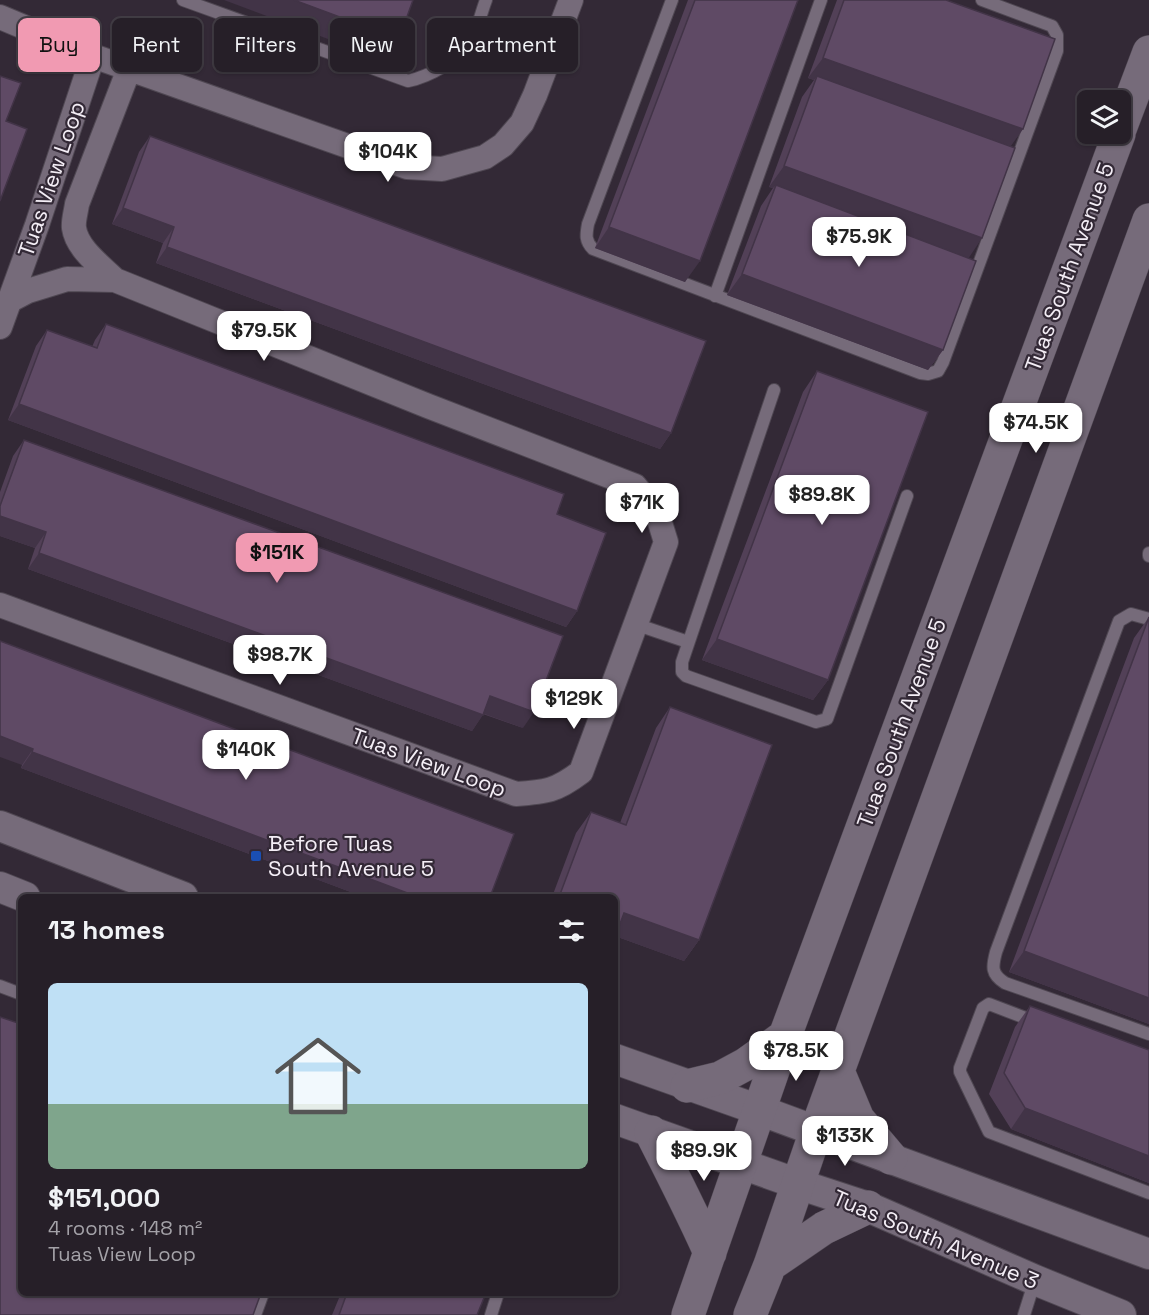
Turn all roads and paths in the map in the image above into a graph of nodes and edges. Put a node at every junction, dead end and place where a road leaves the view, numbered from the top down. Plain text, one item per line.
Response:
1 (183, 0) edge
2 (486, 0) edge
3 (571, 0) edge
4 (672, 0) edge
5 (821, 0) edge
6 (982, 0) edge
7 (0, 17) edge
8 (18, 25) edge
9 (1149, 52) edge
10 (88, 72) edge
11 (128, 72) edge
12 (138, 72) edge
13 (1131, 101) edge
14 (1115, 144) edge
15 (1149, 220) edge
16 (115, 280) junction
17 (715, 296) junction
18 (9, 301) junction
19 (0, 327) edge
20 (774, 390) dead end
21 (907, 496) edge
22 (0, 604) edge
23 (1149, 619) edge
24 (635, 624) junction
25 (688, 642) junction
26 (0, 826) edge
27 (0, 887) edge
28 (18, 894) edge
29 (175, 894) edge
30 (0, 986) edge
31 (18, 993) edge
32 (1048, 1026) edge
33 (1149, 1034) edge
34 (785, 1036) junction
35 (618, 1060) edge
36 (838, 1071) junction
37 (687, 1086) junction
38 (759, 1110) junction
39 (618, 1120) edge
40 (816, 1131) junction
41 (651, 1132) junction
42 (891, 1158) junction
43 (740, 1163) junction
44 (798, 1184) junction
45 (1149, 1193) edge
46 (868, 1207) junction
47 (710, 1253) junction
48 (1149, 1254) edge
49 (770, 1265) junction
50 (1035, 1280) junction
51 (261, 1296) edge
52 (497, 1296) edge
53 (255, 1315) edge
54 (491, 1315) edge
55 (688, 1315) edge
56 (750, 1315) edge
57 (1024, 1315) edge
58 (1120, 1315) edge

1 - 2 lane
3 - 12 street
4 - 17 lane
5 - 17 lane
6 - 17 lane
7 - 8 street
9 - 13 main road, Tuas South Avenue 5
10 - 18 street, Tuas View Loop
11 - 16 street, Tuas View Loop
14 - 34 main road, Tuas South Avenue 5
15 - 36 main road
16 - 18 street, Tuas View Loop
16 - 24 street, Tuas View Loop
18 - 19 street, Tuas View Loop
20 - 25 lane
21 - 25 lane
22 - 24 street, Tuas View Loop
23 - 33 lane
24 - 25 lane
26 - 29 street
27 - 28 street
30 - 31 lane
32 - 45 lane
34 - 37 main road
34 - 38 main road, Tuas South Avenue 5
35 - 37 street
36 - 40 main road
36 - 42 main road
37 - 38 street
38 - 40 street
38 - 43 main road, Tuas South Avenue 5
39 - 41 street, Tuas South Avenue 3
40 - 42 street
40 - 44 main road
41 - 43 street, Tuas South Avenue 3
41 - 47 main road
42 - 48 street
43 - 44 street, Tuas South Avenue 3
43 - 47 main road, Tuas South Avenue 5
44 - 46 street, Tuas South Avenue 3
44 - 49 main road
46 - 49 main road
46 - 50 street, Tuas South Avenue 3
47 - 55 main road, Tuas South Avenue 5
49 - 56 main road
50 - 57 lane
50 - 58 street, Tuas South Avenue 3
51 - 53 lane
52 - 54 lane

